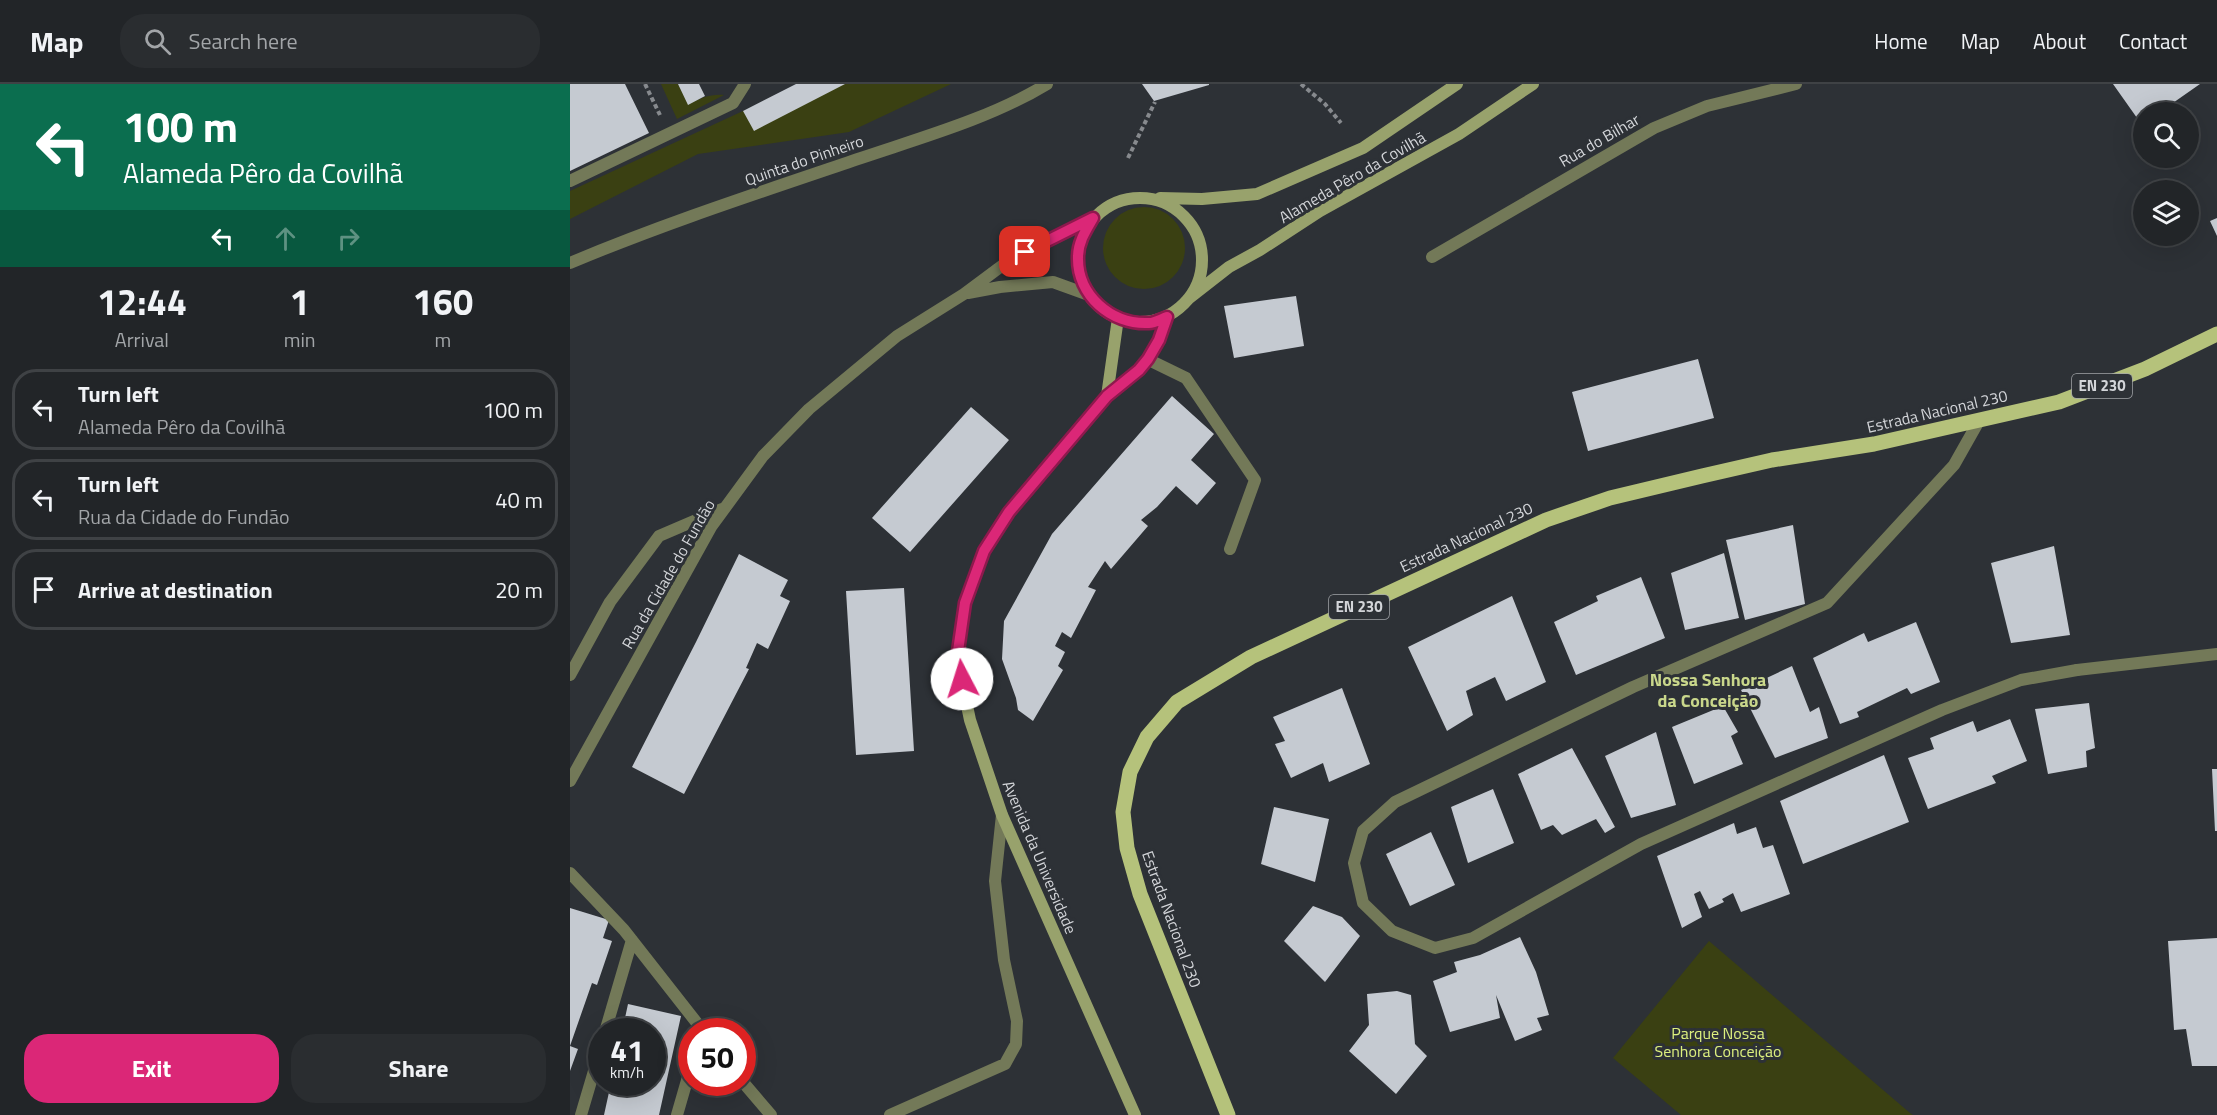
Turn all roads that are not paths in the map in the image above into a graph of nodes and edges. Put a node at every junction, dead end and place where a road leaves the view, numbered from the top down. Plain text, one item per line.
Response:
1 (745, 84) edge
2 (1047, 84) edge
3 (1457, 84) edge
4 (1533, 84) edge
5 (1796, 84) edge
6 (570, 181) edge
7 (1153, 198) junction
8 (1093, 218) junction
9 (1432, 257) dead end
10 (570, 263) edge
11 (964, 294) junction
12 (1089, 295) junction
13 (1188, 299) junction
14 (1167, 317) junction
15 (1118, 318) junction
16 (2217, 334) edge
17 (1148, 359) junction
18 (1107, 396) junction
19 (1980, 419) junction
20 (722, 509) junction
21 (1230, 549) dead end
22 (2217, 654) edge
23 (570, 675) edge
24 (570, 781) edge
25 (1002, 815) junction
26 (570, 873) edge
27 (632, 940) junction
28 (609, 1018) edge
29 (691, 1018) edge
30 (588, 1091) edge
31 (682, 1096) edge
32 (755, 1096) edge
33 (581, 1115) edge
34 (677, 1115) edge
35 (771, 1115) edge
36 (890, 1115) edge
37 (1135, 1115) edge
38 (1228, 1115) edge

1 - 6 street
2 - 10 street, Quinta do Pinheiro
3 - 7 main road, Alameda Pêro da Covilhã
4 - 13 main road, Alameda Pêro da Covilhã
5 - 9 street, Rua do Bilhar
7 - 8 main road, Alameda Pêro da Covilhã
7 - 13 main road, Alameda Pêro da Covilhã
8 - 11 street, Rua da Cidade do Fundão
8 - 12 main road
11 - 12 street, Rua da Cidade do Fundão
11 - 20 street, Rua da Cidade do Fundão
12 - 15 main road
13 - 14 main road, Alameda Pêro da Covilhã
14 - 15 main road
14 - 17 main road, Avenida da Universidade
15 - 18 main road
16 - 19 main road, Estrada Nacional 230 / EN 230
17 - 18 main road, Avenida da Universidade
17 - 21 street
18 - 25 main road, Avenida da Universidade
19 - 22 street
19 - 38 main road, Estrada Nacional 230 / EN 230
20 - 23 street
20 - 24 street, Rua da Cidade do Fundão
25 - 36 street
25 - 37 main road, Avenida da Universidade
26 - 27 street
27 - 28 street
27 - 29 street
30 - 33 street
31 - 34 street
32 - 35 street

